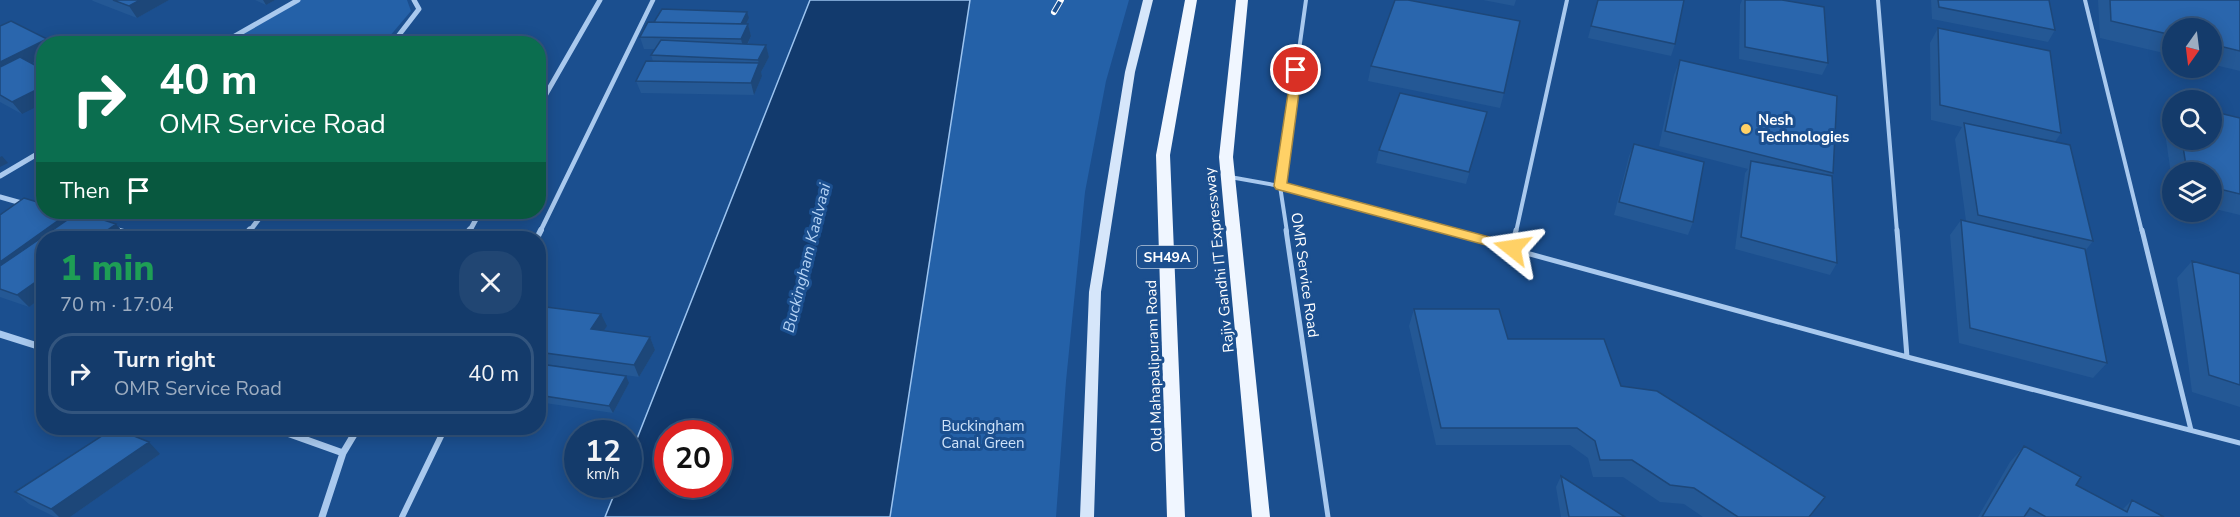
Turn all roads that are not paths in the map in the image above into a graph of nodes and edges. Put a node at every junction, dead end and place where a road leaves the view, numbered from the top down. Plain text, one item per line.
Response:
1 (298, 0) edge
2 (414, 0) edge
3 (600, 0) edge
4 (653, 0) edge
5 (1148, 0) edge
6 (1191, 0) edge
7 (1242, 0) edge
8 (1306, 0) edge
9 (1567, 0) edge
10 (1878, 0) edge
11 (2085, 0) edge
12 (235, 36) edge
13 (398, 36) edge
14 (546, 94) edge
15 (36, 155) edge
16 (0, 176) edge
17 (1228, 176) junction
18 (1280, 186) junction
19 (0, 197) edge
20 (33, 206) edge
21 (259, 219) edge
22 (103, 226) edge
23 (120, 231) edge
24 (249, 231) edge
25 (540, 231) edge
26 (1512, 248) junction
27 (0, 333) edge
28 (36, 345) edge
29 (1907, 357) junction
30 (2191, 430) junction
31 (293, 435) edge
32 (354, 435) edge
33 (442, 435) edge
34 (2240, 443) edge
35 (343, 453) junction
36 (322, 517) edge
37 (402, 517) edge
38 (1087, 517) edge
39 (1176, 517) edge
40 (1261, 517) edge
41 (1328, 517) edge

1 - 12 street
2 - 13 street
3 - 14 street
4 - 25 street
5 - 38 main road
6 - 39 main road, Old Mahapalipuram Road / SH49A
7 - 17 main road, Rajiv Gandhi IT Expressway
8 - 18 lane, OMR Service Road
9 - 26 lane
10 - 29 lane
11 - 30 lane
15 - 16 street
17 - 18 lane
17 - 40 main road, Rajiv Gandhi IT Expressway
18 - 26 lane
18 - 41 lane, OMR Service Road
19 - 20 street
21 - 24 street
22 - 23 street
26 - 29 lane
27 - 28 street
29 - 30 lane
30 - 34 lane
31 - 35 street
32 - 35 street
33 - 37 street
35 - 36 street

